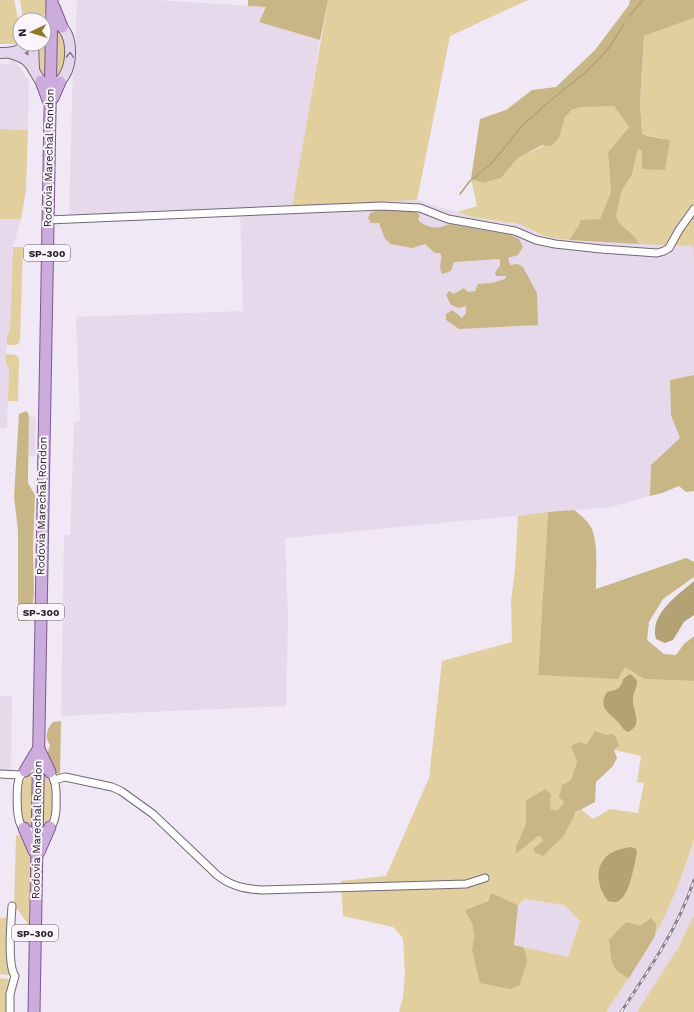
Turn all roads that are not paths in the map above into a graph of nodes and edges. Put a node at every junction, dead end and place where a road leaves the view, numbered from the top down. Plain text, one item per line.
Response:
1 (52, 1) edge
2 (51, 12) edge
3 (52, 26) edge
4 (33, 52) edge
5 (50, 52) edge
6 (5, 53) edge
7 (34, 70) junction
8 (50, 82) junction
9 (694, 209) edge
10 (48, 220) junction
11 (38, 747) junction
12 (38, 768) junction
13 (23, 773) junction
14 (0, 774) edge
15 (52, 776) junction
16 (24, 828) junction
17 (50, 828) junction
18 (37, 832) junction
19 (36, 858) junction
20 (485, 878) dead end
21 (12, 906) dead end
22 (10, 1012) edge
23 (34, 1012) edge

1 - 2 main road, Rodovia Marechal Rondon / SP-300
8 -> 3 main road
4 - 7 main road
5 - 8 main road, Rodovia Marechal Rondon / SP-300
6 - 7 main road
7 - 8 main road
8 - 10 main road, Rodovia Marechal Rondon / SP-300
9 - 10 street
10 - 11 main road, Rodovia Marechal Rondon / SP-300
11 - 12 main road, Rodovia Marechal Rondon / SP-300
11 - 13 main road
11 - 15 main road
12 - 13 street
12 - 15 street
12 - 18 main road, Rodovia Marechal Rondon / SP-300
13 - 14 street
13 - 16 street
15 - 17 street
15 - 20 street
16 - 18 street
16 - 19 main road
17 - 18 street
17 - 19 main road
18 - 19 main road, Rodovia Marechal Rondon / SP-300
19 - 23 main road, Rodovia Marechal Rondon / SP-300
21 - 22 street

